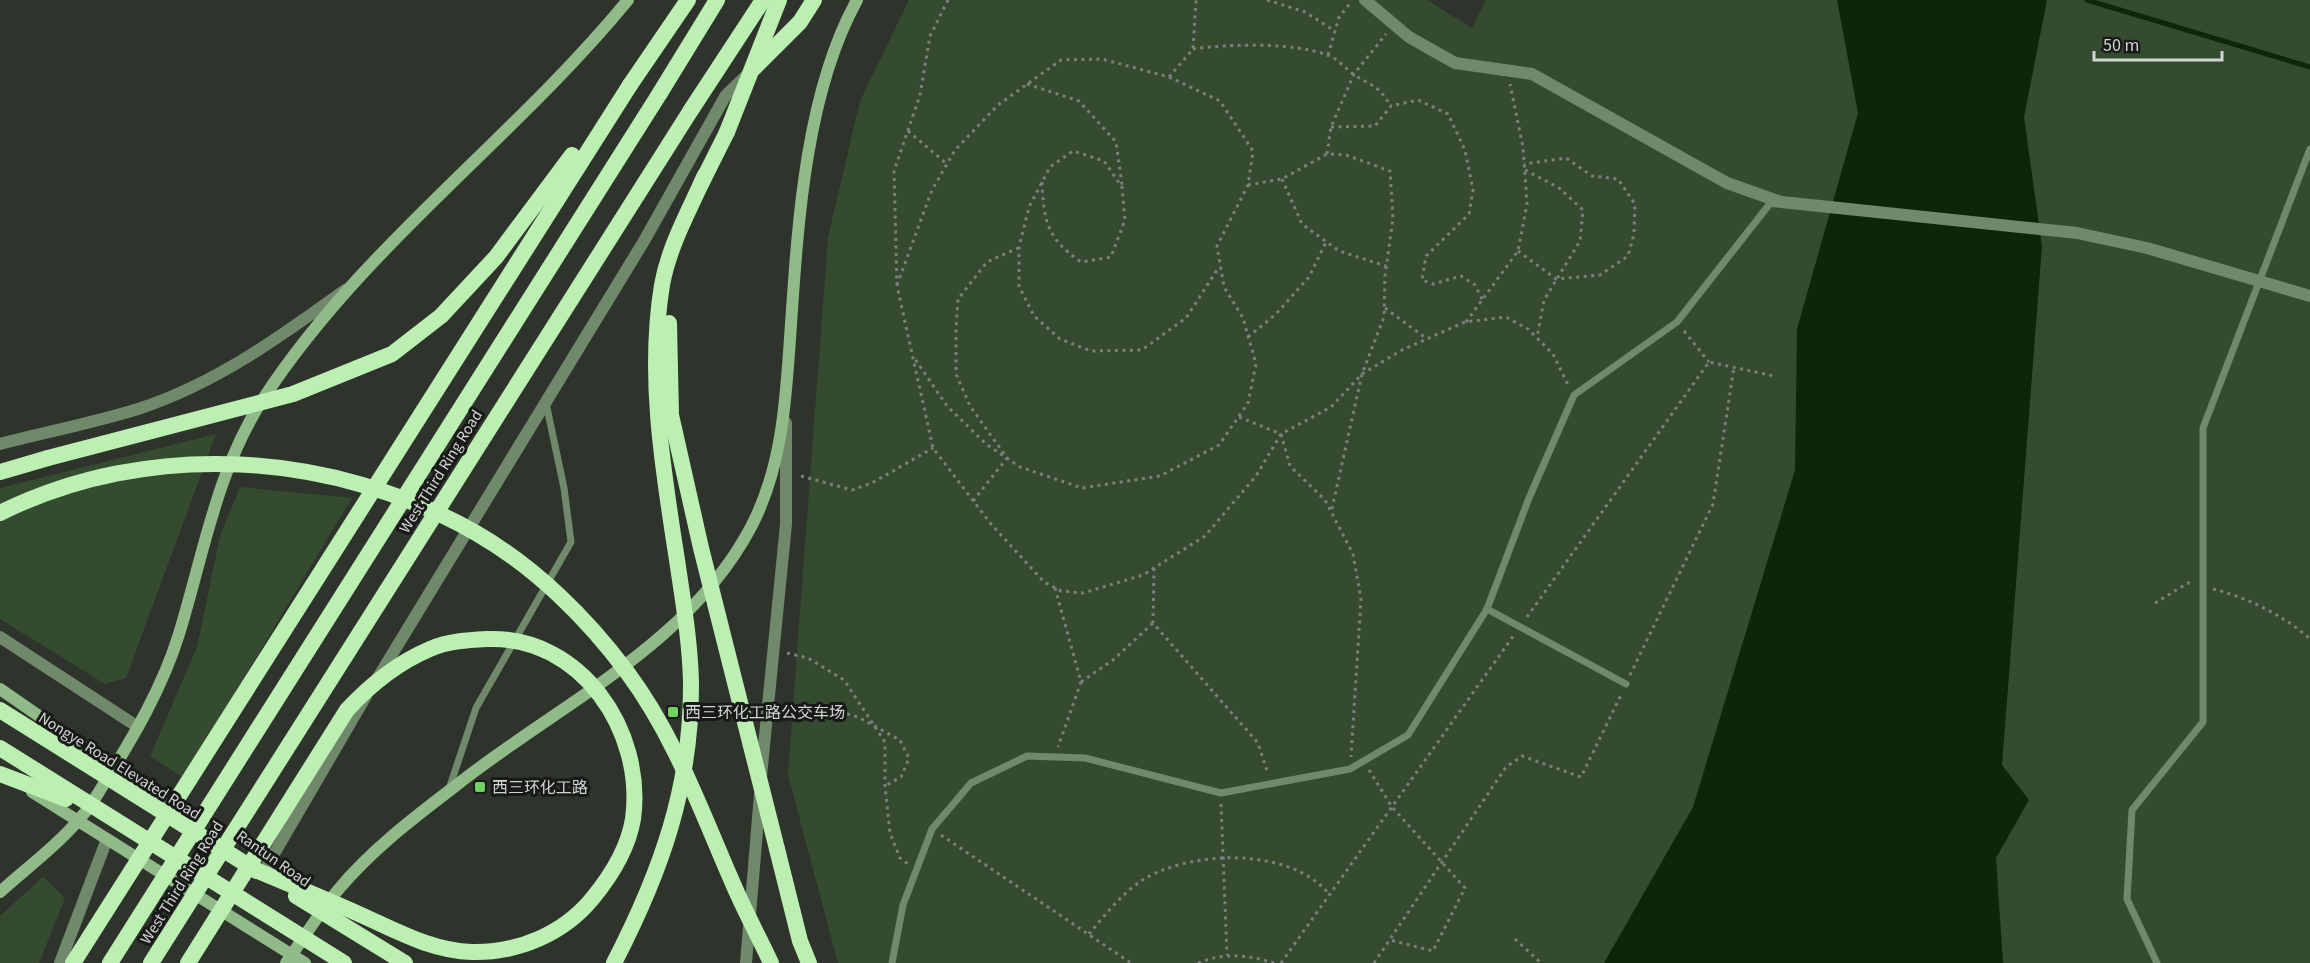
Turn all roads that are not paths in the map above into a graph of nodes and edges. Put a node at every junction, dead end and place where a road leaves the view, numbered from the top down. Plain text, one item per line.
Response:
1 (628, 0) edge
2 (688, 0) edge
3 (717, 0) edge
4 (763, 0) edge
5 (779, 0) edge
6 (814, 0) edge
7 (857, 0) edge
8 (1365, 0) edge
9 (750, 72) junction
10 (630, 85) junction
11 (2310, 148) edge
12 (705, 175) junction
13 (1775, 201) junction
14 (2258, 282) junction
15 (346, 290) junction
16 (2310, 296) edge
17 (786, 394) junction
18 (546, 400) junction
19 (0, 444) edge
20 (0, 472) edge
21 (0, 513) edge
22 (1488, 609) junction
23 (0, 637) edge
24 (1626, 684) road end
25 (0, 689) edge
26 (0, 710) edge
27 (138, 727) junction
28 (0, 748) edge
29 (114, 768) junction
30 (0, 773) edge
31 (448, 791) junction
32 (78, 821) junction
33 (130, 829) junction
34 (107, 839) junction
35 (258, 870) junction
36 (0, 892) edge
37 (322, 912) junction
38 (289, 959) edge
39 (60, 963) edge
40 (73, 963) edge
41 (110, 963) edge
42 (151, 963) edge
43 (188, 963) edge
44 (305, 963) edge
45 (344, 963) edge
46 (397, 963) edge
47 (405, 963) edge
48 (614, 963) edge
49 (746, 963) edge
50 (771, 963) edge
51 (809, 963) edge
52 (892, 963) edge
53 (2157, 963) edge

1 - 15 main road
2 - 10 highway
3 - 41 highway, West Third Ring Road, bridge
4 - 42 highway, West Third Ring Road, bridge
5 - 9 highway
6 - 9 highway
7 - 17 main road
8 - 13 street
9 - 12 highway, bridge
9 - 18 street
10 - 20 highway, bridge
10 - 40 highway, bridge
11 - 14 lane
12 - 48 highway, bridge
12 - 51 highway, bridge
13 - 14 street
13 - 22 lane
14 - 16 street
14 - 53 lane
15 - 19 street
15 - 27 main road
17 - 31 main road
17 - 49 street
18 - 31 lane
18 - 35 street
21 - 50 highway, bridge
22 - 24 lane
22 - 52 lane
23 - 27 street
25 - 29 main road, Rantun Road
26 - 35 highway, Nongye Road Elevated Road, bridge
27 - 29 main road
28 - 33 highway, bridge
29 - 32 main road
29 - 35 main road, Rantun Road
30 - 32 main road
30 - 33 highway, bridge
31 - 37 main road
32 - 34 main road
32 - 36 main road
33 - 45 highway, bridge
34 - 38 main road
34 - 39 street
35 - 37 main road, Rantun Road
35 - 43 highway, bridge
35 - 47 highway, Nongye Road Elevated Road, bridge
37 - 38 main road
37 - 46 main road, Rantun Road
38 - 44 main road

